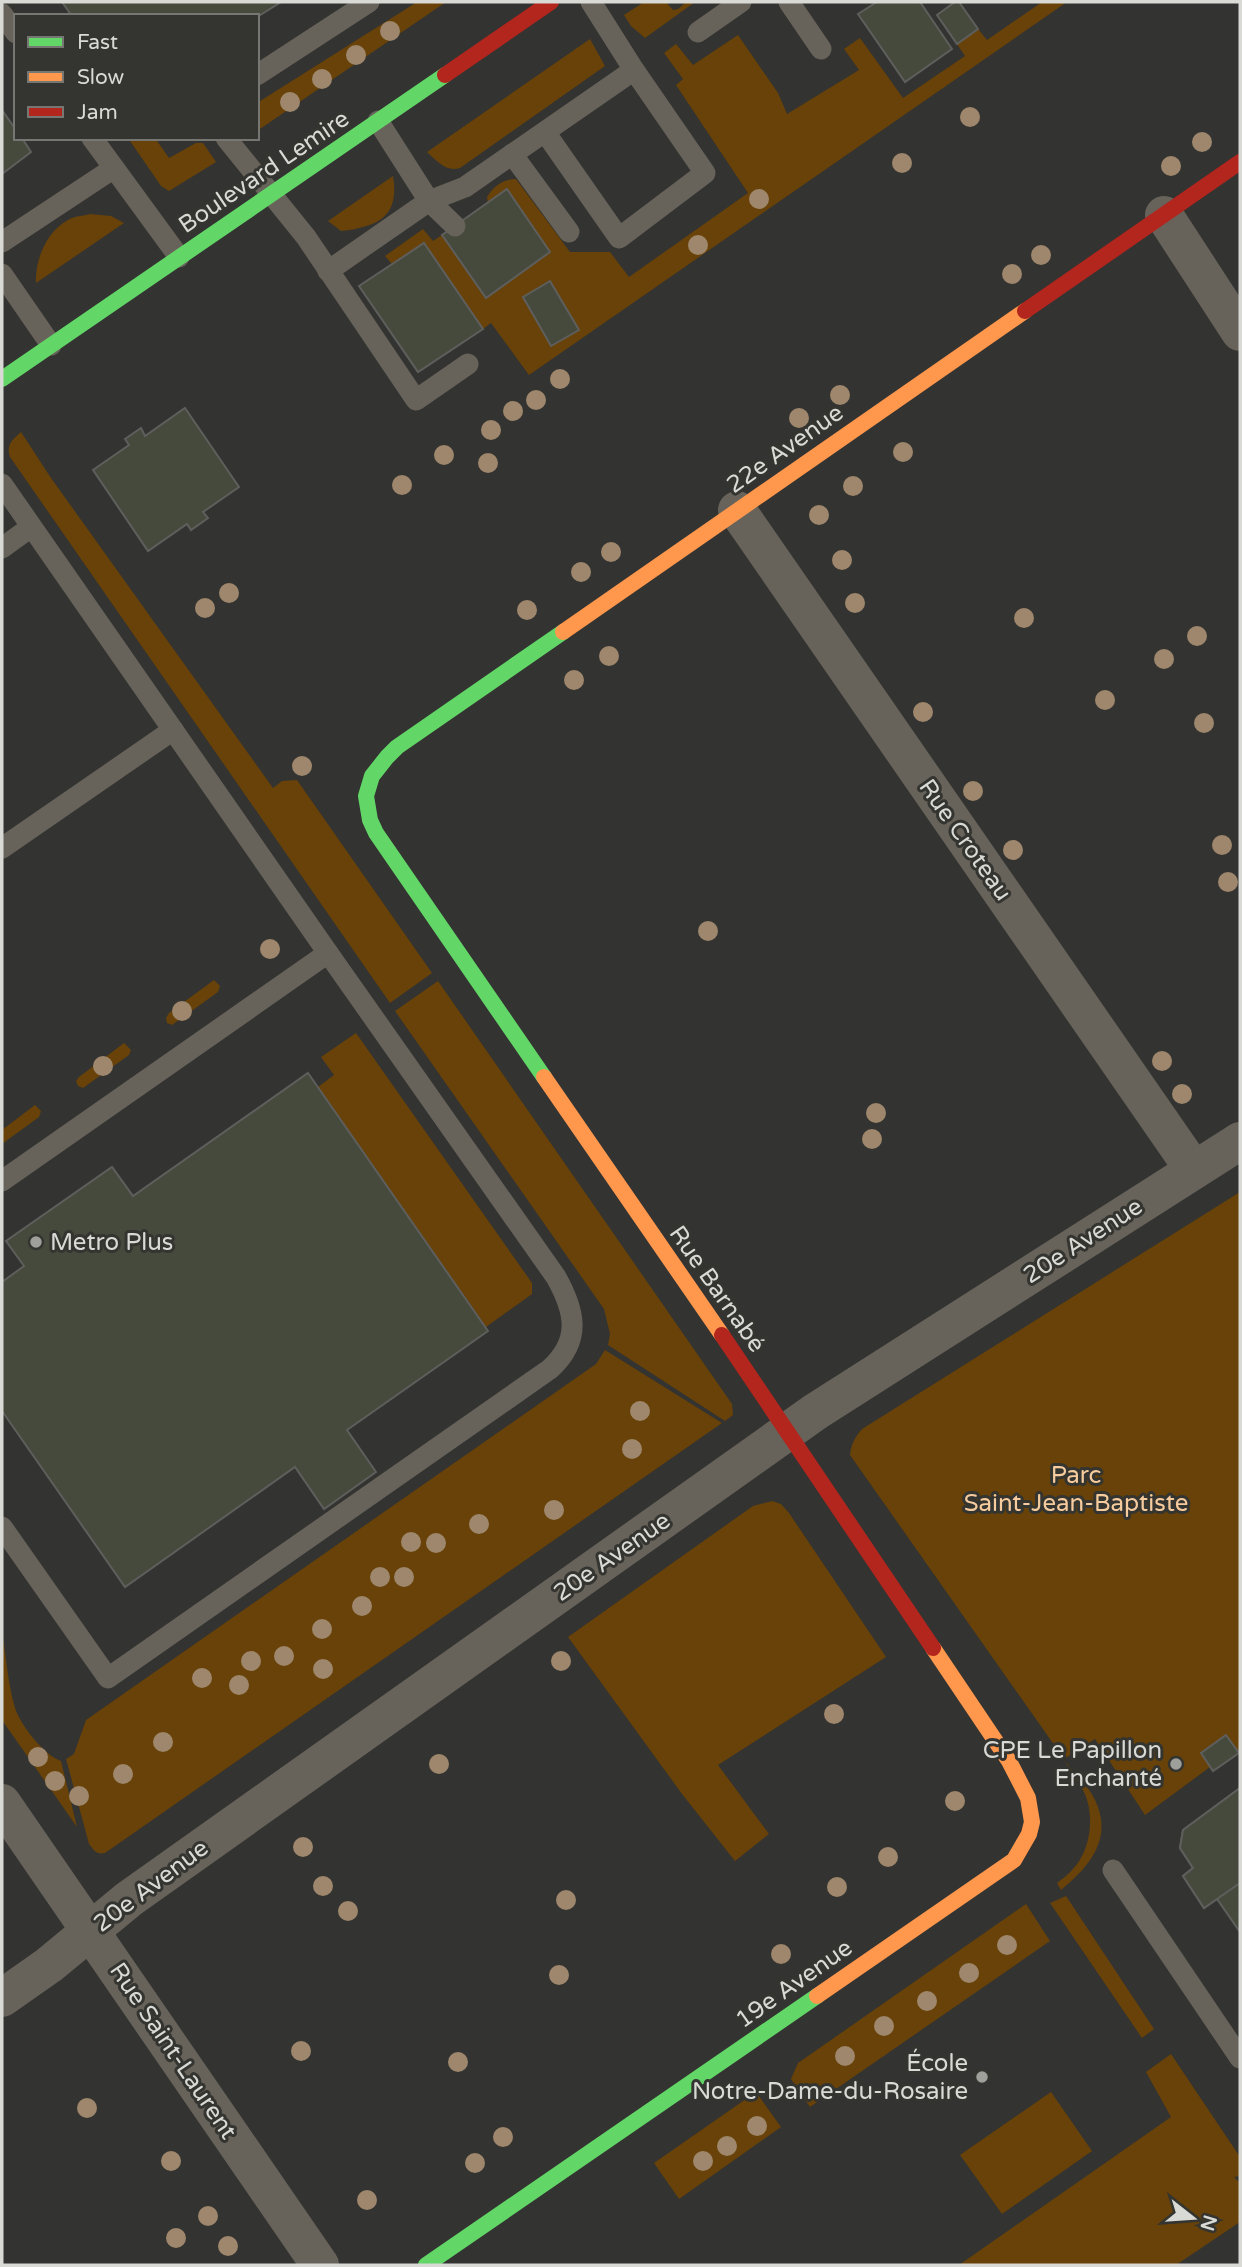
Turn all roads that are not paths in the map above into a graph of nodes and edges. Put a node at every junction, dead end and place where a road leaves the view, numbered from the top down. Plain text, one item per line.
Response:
1 (369, 2) edge
2 (551, 2) edge
3 (591, 2) edge
4 (741, 2) edge
5 (789, 2) edge
6 (525, 9) edge
7 (2, 14) edge
8 (14, 30) edge
9 (698, 32) dead end
10 (821, 49) dead end
11 (634, 70) junction
12 (259, 74) edge
13 (378, 121) junction
14 (545, 132) junction
15 (94, 140) edge
16 (228, 140) edge
17 (512, 154) junction
18 (1240, 162) edge
19 (114, 167) junction
20 (272, 194) junction
21 (429, 201) junction
22 (1164, 215) junction
23 (456, 226) dead end
24 (569, 232) dead end
25 (2, 242) edge
26 (179, 257) junction
27 (328, 271) junction
28 (2, 274) edge
29 (1240, 332) edge
30 (51, 345) junction
31 (468, 363) dead end
32 (2, 379) edge
33 (2, 485) edge
34 (737, 510) junction
35 (31, 527) junction
36 (2, 548) edge
37 (173, 730) junction
38 (367, 785) joint
39 (2, 848) edge
40 (328, 953) junction
41 (1240, 1141) edge
42 (1194, 1170) junction
43 (2, 1181) edge
44 (786, 1433) junction
45 (2, 1527) edge
46 (2, 1803) edge
47 (1032, 1822) joint
48 (1113, 1870) dead end
49 (91, 1931) junction
50 (2, 1998) edge
51 (1240, 2058) edge
52 (320, 2265) edge
53 (426, 2265) edge

1 - 12 lane
2 - 6 street, Boulevard Lemire
3 - 11 lane
4 - 9 lane
5 - 10 lane
6 - 13 street, Boulevard Lemire
7 - 8 lane
11 - 14 lane
11 - 14 lane
13 - 20 street, Boulevard Lemire
13 - 21 lane
14 - 17 lane
15 - 19 lane
16 - 20 lane
17 - 21 lane
17 - 24 lane
18 - 22 street, 22e Avenue
19 - 25 lane
19 - 26 lane
20 - 26 street, Boulevard Lemire
20 - 27 lane
21 - 23 lane
21 - 27 lane
22 - 29 street
22 - 34 street, 22e Avenue
26 - 30 street, Boulevard Lemire
27 - 31 lane
28 - 30 lane
30 - 32 street, Boulevard Lemire
33 - 35 lane
34 - 38 street, 22e Avenue
34 - 42 street, Rue Croteau
35 - 36 lane
35 - 37 lane
37 - 39 lane
37 - 40 lane
38 - 44 street, Rue Barnabé
40 - 43 lane
40 - 45 lane
41 - 42 street, 20e Avenue
42 - 44 street, 20e Avenue
44 - 47 street, Rue Barnabé
44 - 49 street, 20e Avenue
46 - 49 street, Rue Saint-Laurent
47 - 53 street, 19e Avenue
48 - 51 lane
49 - 50 street, 20e Avenue
49 - 52 street, Rue Saint-Laurent

